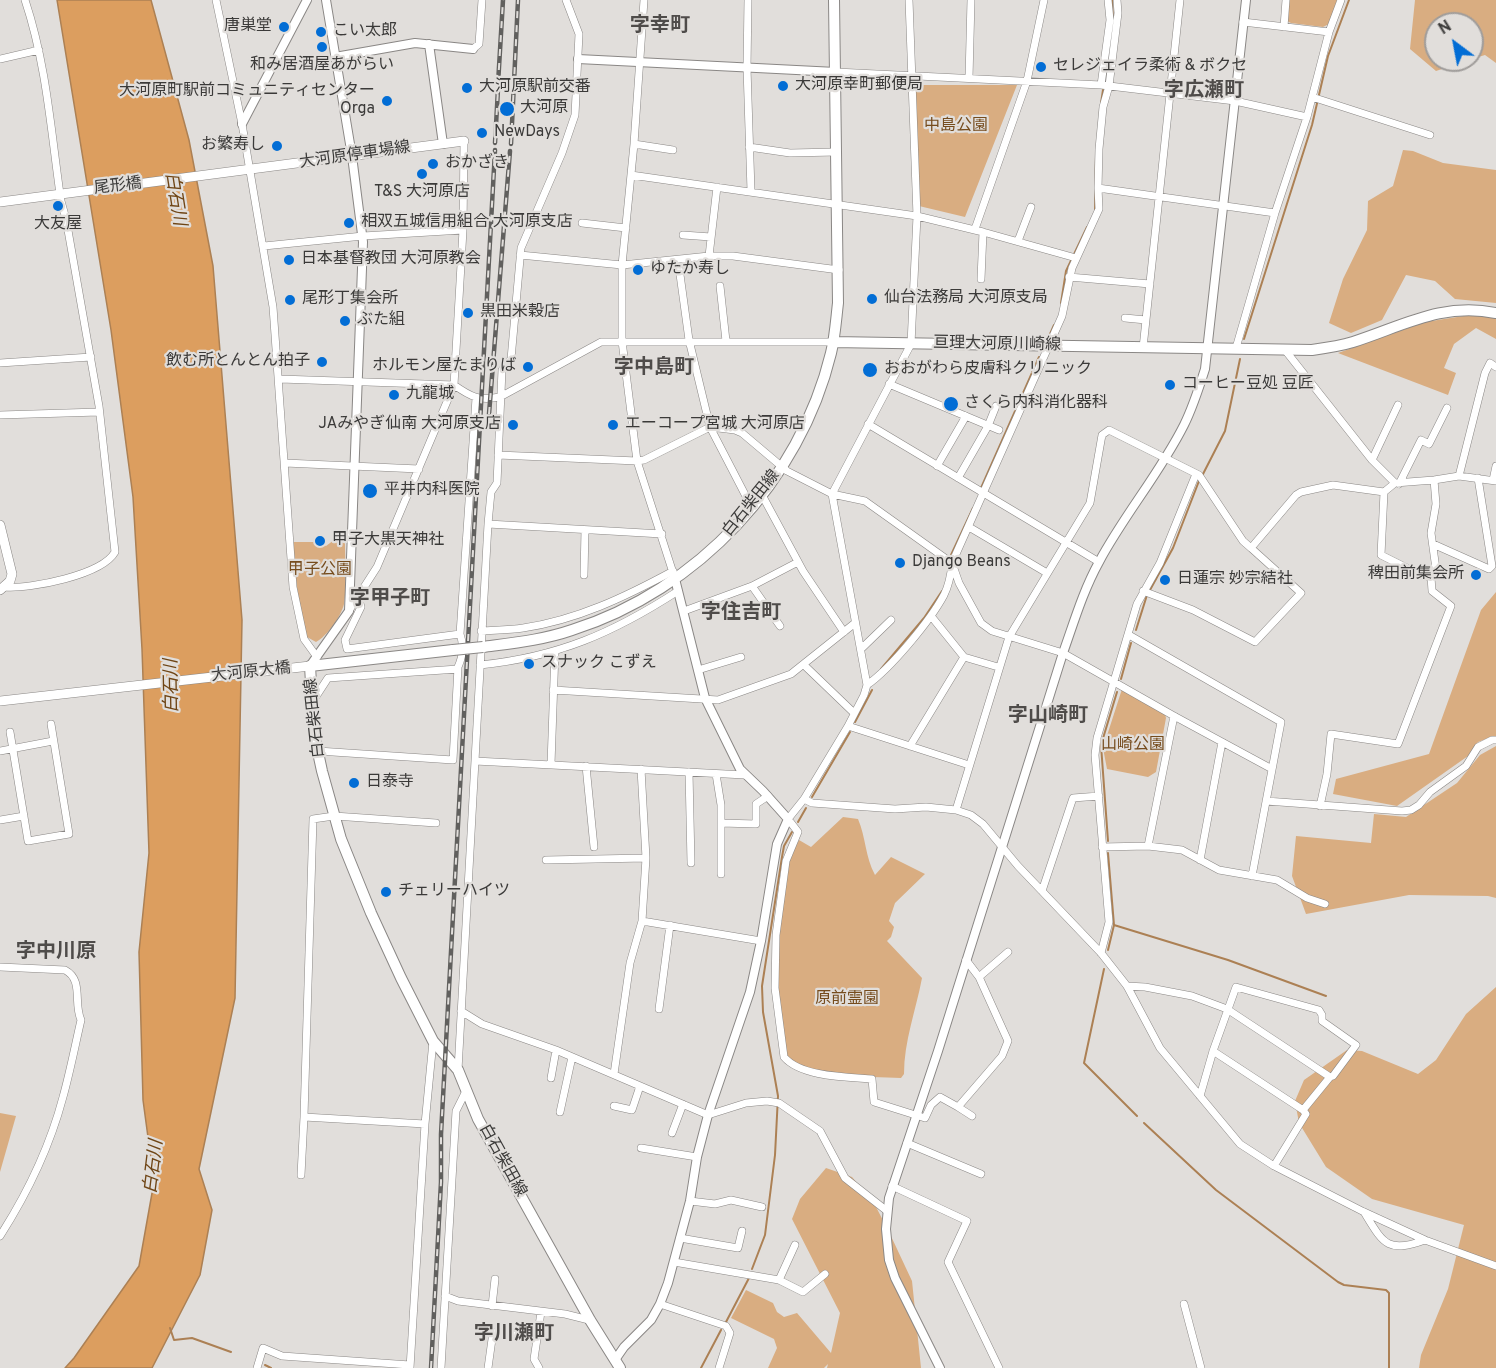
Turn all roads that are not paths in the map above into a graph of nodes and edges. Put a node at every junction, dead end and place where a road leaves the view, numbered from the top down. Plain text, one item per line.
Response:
1 (25, 0) edge
2 (216, 0) edge
3 (307, 0) edge
4 (326, 0) edge
5 (482, 0) edge
6 (566, 0) edge
7 (644, 0) edge
8 (748, 0) edge
9 (834, 0) edge
10 (909, 0) edge
11 (971, 0) edge
12 (1044, 0) edge
13 (1107, 0) edge
14 (1117, 0) edge
15 (1180, 0) edge
16 (1246, 0) edge
17 (1286, 0) edge
18 (1341, 0) edge
19 (1243, 22) junction
20 (1284, 27) junction
21 (1329, 32) junction
22 (429, 44) junction
23 (473, 49) joint
24 (39, 50) junction
25 (335, 57) junction
26 (0, 59) edge
27 (578, 59) junction
28 (640, 62) junction
29 (747, 68) junction
30 (836, 72) junction
31 (913, 75) junction
32 (969, 78) junction
33 (1027, 81) junction
34 (1105, 86) junction
35 (1170, 93) junction
36 (1316, 98) junction
37 (1235, 101) junction
38 (1307, 117) junction
39 (242, 124) junction
40 (1430, 135) dead end
41 (464, 141) joint
42 (443, 144) junction
43 (634, 144) junction
44 (750, 147) junction
45 (673, 150) dead end
46 (836, 152) junction
47 (352, 156) junction
48 (248, 171) junction
49 (631, 175) junction
50 (717, 187) junction
51 (1098, 188) junction
52 (751, 192) junction
53 (62, 194) junction
54 (1159, 198) junction
55 (0, 202) edge
56 (838, 204) junction
57 (1224, 206) junction
58 (1031, 207) dead end
59 (1275, 213) junction
60 (917, 216) junction
61 (582, 223) dead end
62 (626, 228) junction
63 (975, 229) junction
64 (463, 230) junction
65 (983, 231) junction
66 (683, 235) dead end
67 (363, 236) junction
68 (711, 237) junction
69 (1018, 241) junction
70 (264, 246) junction
71 (520, 255) junction
72 (709, 256) junction
73 (1072, 257) junction
74 (678, 260) junction
75 (622, 265) junction
76 (839, 270) junction
77 (1069, 278) junction
78 (981, 279) dead end
79 (1150, 284) junction
80 (720, 286) dead end
81 (1496, 312) edge
82 (1125, 318) dead end
83 (1146, 320) junction
84 (689, 340) junction
85 (622, 341) junction
86 (726, 341) junction
87 (833, 342) junction
88 (911, 344) junction
89 (1048, 346) junction
90 (1143, 348) junction
91 (1209, 348) junction
92 (1236, 348) junction
93 (1285, 350) junction
94 (91, 357) junction
95 (0, 363) edge
96 (1496, 367) edge
97 (280, 379) junction
98 (359, 381) junction
99 (890, 384) junction
100 (454, 385) junction
101 (500, 397) junction
102 (476, 398) junction
103 (1398, 405) dead end
104 (996, 406) dead end
105 (1447, 408) dead end
106 (99, 412) junction
107 (0, 416) edge
108 (966, 416) junction
109 (868, 424) junction
110 (988, 426) junction
111 (710, 427) junction
112 (999, 430) dead end
113 (498, 455) junction
114 (1165, 459) junction
115 (1372, 460) junction
116 (637, 461) junction
117 (285, 463) junction
118 (355, 466) junction
119 (937, 466) junction
120 (1496, 466) edge
121 (782, 468) junction
122 (418, 469) junction
123 (1459, 476) junction
124 (1199, 477) junction
125 (958, 478) junction
126 (1478, 478) junction
127 (1434, 480) junction
128 (1494, 480) edge
129 (1397, 484) junction
130 (1384, 492) junction
131 (832, 494) junction
132 (984, 494) junction
133 (762, 495) junction
134 (752, 508) junction
135 (488, 524) junction
136 (0, 525) edge
137 (969, 527) junction
138 (585, 530) junction
139 (662, 534) junction
140 (1065, 542) junction
141 (1433, 544) junction
142 (1251, 548) junction
143 (798, 562) junction
144 (952, 562) junction
145 (1099, 562) junction
146 (1047, 573) junction
147 (584, 575) dead end
148 (674, 575) junction
149 (1431, 577) junction
150 (752, 586) junction
151 (3, 588) edge
152 (678, 591) junction
153 (1147, 592) junction
154 (358, 596) junction
155 (349, 611) junction
156 (684, 611) junction
157 (931, 616) junction
158 (891, 620) dead end
159 (855, 623) junction
160 (780, 626) dead end
161 (482, 631) junction
162 (844, 632) junction
163 (460, 634) junction
164 (1129, 635) junction
165 (1009, 637) junction
166 (861, 649) junction
167 (555, 651) junction
168 (1063, 652) junction
169 (317, 657) junction
170 (741, 657) dead end
171 (964, 657) junction
172 (480, 665) junction
173 (804, 665) junction
174 (310, 666) junction
175 (998, 667) junction
176 (458, 669) junction
177 (698, 670) junction
178 (1115, 683) junction
179 (867, 685) junction
180 (553, 690) junction
181 (705, 698) junction
182 (0, 701) edge
183 (313, 701) junction
184 (854, 713) junction
185 (1174, 716) junction
186 (51, 724) dead end
187 (848, 726) junction
188 (10, 732) dead end
189 (1496, 740) edge
190 (53, 741) junction
191 (1221, 742) junction
192 (910, 746) junction
193 (13, 749) junction
194 (0, 751) edge
195 (318, 751) junction
196 (475, 761) junction
197 (550, 764) junction
198 (969, 765) junction
199 (586, 766) junction
200 (641, 769) junction
201 (1272, 769) junction
202 (689, 772) junction
203 (716, 774) junction
204 (745, 775) junction
205 (1099, 795) junction
206 (768, 796) junction
207 (804, 799) junction
208 (1266, 801) junction
209 (1320, 806) junction
210 (956, 810) junction
211 (24, 816) junction
212 (334, 816) junction
213 (788, 819) junction
214 (0, 820) edge
215 (436, 823) dead end
216 (721, 823) junction
217 (1148, 846) junction
218 (594, 847) dead end
219 (1102, 847) junction
220 (1003, 848) junction
221 (646, 858) junction
222 (546, 860) dead end
223 (1200, 860) junction
224 (691, 862) dead end
225 (721, 874) dead end
226 (1252, 876) junction
227 (1042, 891) junction
228 (1325, 904) dead end
229 (642, 921) junction
230 (670, 926) junction
231 (761, 941) junction
232 (1008, 952) dead end
233 (1101, 953) junction
234 (966, 960) junction
235 (0, 967) edge
236 (979, 977) junction
237 (1127, 986) junction
238 (658, 1009) dead end
239 (1227, 1009) junction
240 (461, 1011) junction
241 (433, 1041) junction
242 (556, 1050) junction
243 (1213, 1051) junction
244 (572, 1057) junction
245 (458, 1070) junction
246 (614, 1074) junction
247 (1330, 1077) junction
248 (551, 1078) dead end
249 (640, 1086) junction
250 (466, 1091) junction
251 (1200, 1096) junction
252 (682, 1104) junction
253 (614, 1106) dead end
254 (958, 1107) junction
255 (1303, 1110) junction
256 (560, 1112) dead end
257 (708, 1114) junction
258 (916, 1115) junction
259 (972, 1116) dead end
260 (304, 1117) junction
261 (425, 1124) junction
262 (672, 1133) dead end
263 (907, 1143) junction
264 (641, 1148) dead end
265 (697, 1157) junction
266 (1274, 1166) junction
267 (981, 1174) dead end
268 (301, 1175) dead end
269 (892, 1186) junction
270 (690, 1201) junction
271 (762, 1207) dead end
272 (887, 1211) junction
273 (1364, 1212) junction
274 (742, 1231) dead end
275 (0, 1236) edge
276 (680, 1238) junction
277 (1425, 1240) junction
278 (795, 1245) dead end
279 (674, 1262) junction
280 (1496, 1266) edge
281 (825, 1274) dead end
282 (495, 1279) dead end
283 (779, 1280) junction
284 (445, 1296) junction
285 (660, 1304) junction
286 (1184, 1304) dead end
287 (492, 1306) junction
288 (541, 1312) junction
289 (590, 1320) junction
290 (537, 1338) junction
291 (617, 1364) edge
292 (410, 1367) edge
293 (257, 1368) edge
294 (441, 1368) edge
295 (488, 1368) edge
296 (539, 1368) edge
297 (719, 1368) edge
298 (939, 1368) edge
299 (999, 1368) edge
300 (1201, 1368) edge

1 - 24 street
2 - 39 street
3 - 39 street
4 - 25 street
5 - 23 street
6 - 27 street
7 - 28 street
8 - 29 street
9 - 30 main road
10 - 31 street
11 - 32 street
12 - 33 street
13 - 34 street
14 - 34 street
15 - 35 street
16 - 19 street
17 - 20 street
18 - 21 street
19 - 20 street
19 - 37 street
20 - 21 street
21 - 36 street
22 - 23 street
22 - 25 street
22 - 42 street
24 - 26 street
24 - 53 street
25 - 47 street
27 - 28 street
27 - 71 street
28 - 29 street
28 - 43 street
29 - 30 street
29 - 44 street
30 - 31 street
30 - 46 main road
31 - 32 street
31 - 60 street
32 - 33 street
33 - 34 street
33 - 63 street
34 - 35 street
34 - 51 street
35 - 37 street
35 - 54 street
36 - 38 street
36 - 40 street
37 - 38 street
37 - 57 street
38 - 59 street
39 - 48 street
41 - 42 main road, 大河原停車場線
41 - 64 street
42 - 47 main road, 大河原停車場線
43 - 45 street
43 - 49 street
44 - 46 street
44 - 52 street
46 - 56 main road
47 - 48 main road, 大河原停車場線
47 - 67 street
48 - 53 main road, 尾形橋
48 - 70 street
49 - 50 street
49 - 62 street
50 - 52 street
50 - 68 street
51 - 54 street
51 - 73 street
52 - 56 street
53 - 55 main road
53 - 94 street
54 - 57 street
54 - 79 street
56 - 60 street
56 - 76 main road
57 - 59 street
57 - 91 street
58 - 69 street
59 - 92 street
60 - 63 street
60 - 88 street
61 - 62 street
62 - 75 street
63 - 65 street
64 - 67 street
64 - 100 street
65 - 69 street
65 - 78 street
66 - 68 street
67 - 70 street
67 - 98 street
68 - 72 street
69 - 73 street
70 - 97 street
71 - 75 street
71 - 101 street
72 - 74 street
72 - 76 street
73 - 77 street
74 - 75 street
74 - 84 street
75 - 85 street
76 - 87 main road
77 - 79 street
77 - 89 street
79 - 83 street
80 - 86 street
81 - 93 main road, 亘理大河原川崎線
82 - 83 street
83 - 90 street
84 - 85 street
84 - 86 street
84 - 111 street
85 - 101 street
85 - 116 street
86 - 87 street
87 - 88 main road, 亘理大河原川崎線
87 - 121 main road, 白石柴田線
88 - 89 main road, 亘理大河原川崎線
88 - 99 street
89 - 90 main road, 亘理大河原川崎線
89 - 132 street
90 - 91 main road, 亘理大河原川崎線
91 - 92 main road, 亘理大河原川崎線
91 - 114 street
92 - 93 main road, 亘理大河原川崎線
93 - 115 street
94 - 95 street
94 - 106 street
96 - 123 street
97 - 98 street
97 - 117 street
98 - 100 street
98 - 118 street
99 - 108 street
99 - 109 street
100 - 102 street
100 - 122 street
101 - 102 street
101 - 113 street
102 - 163 street
103 - 115 street
104 - 110 street
105 - 129 street
106 - 107 street
106 - 151 street
108 - 110 street
108 - 119 street
109 - 119 street
109 - 131 street
110 - 112 street
110 - 125 street
111 - 116 street
111 - 121 street
111 - 134 street
113 - 116 street
113 - 135 street
114 - 124 street
114 - 140 street
114 - 145 street
115 - 129 street
116 - 139 street
117 - 118 street
117 - 169 street
118 - 122 street
118 - 155 street
119 - 125 street
120 - 128 street
121 - 131 street
121 - 133 main road, 白石柴田線
122 - 154 street
123 - 126 street
123 - 127 street
124 - 142 street
124 - 153 street
125 - 132 street
126 - 128 street
126 - 141 street
127 - 129 street
127 - 141 street
129 - 130 street
130 - 142 street
130 - 149 street
131 - 144 street
131 - 159 street
132 - 137 street
132 - 140 street
133 - 134 main road, 白石柴田線
133 - 143 street
134 - 148 main road, 白石柴田線
135 - 138 street
135 - 161 street
136 - 151 main road
137 - 144 street
137 - 146 street
138 - 139 street
138 - 147 street
139 - 148 street
140 - 145 street
140 - 146 street
141 - 149 street
142 - 153 street
143 - 150 street
143 - 162 street
144 - 157 street
144 - 165 street
145 - 168 street
146 - 165 street
148 - 152 street
148 - 161 street
148 - 174 main road, 白石柴田線, bridge
149 - 209 street
150 - 156 street
150 - 160 street
152 - 156 street
152 - 167 street
153 - 164 street
154 - 155 street
154 - 163 street
155 - 169 street
156 - 177 street
157 - 171 street
157 - 179 street
158 - 166 street
159 - 162 street
159 - 166 street
161 - 172 street
162 - 173 street
163 - 176 street
164 - 178 street
164 - 201 street
165 - 168 street
165 - 175 street
166 - 179 street
167 - 172 street
167 - 180 street
168 - 178 street
168 - 220 street
169 - 174 street
170 - 177 street
171 - 175 street
171 - 192 street
172 - 196 street
173 - 181 street
173 - 184 street
174 - 182 main road, 大河原大橋
174 - 183 main road, 白石柴田線
175 - 198 street
176 - 183 street
176 - 195 street
177 - 181 street
178 - 185 street
178 - 205 street
179 - 184 street
180 - 181 street
180 - 197 street
181 - 204 street
183 - 195 main road, 白石柴田線
184 - 187 street
185 - 191 street
185 - 217 street
186 - 190 street
187 - 192 street
187 - 207 street
188 - 193 street
189 - 209 street
190 - 193 street
190 - 211 street
191 - 201 street
191 - 223 street
192 - 198 street
193 - 194 street
193 - 211 street
195 - 212 main road, 白石柴田線
196 - 197 street
196 - 240 street
197 - 199 street
198 - 210 street
199 - 200 street
199 - 218 street
200 - 202 street
200 - 221 street
201 - 208 street
202 - 203 street
202 - 224 street
203 - 204 street
203 - 216 street
204 - 206 street
205 - 219 street
205 - 227 street
206 - 213 street
206 - 216 street
207 - 210 street
207 - 213 street
208 - 209 street
208 - 226 street
210 - 220 street
211 - 214 street
212 - 215 street
212 - 241 main road, 白石柴田線
212 - 260 street
213 - 231 street
213 - 258 street
216 - 225 street
217 - 219 street
217 - 223 street
219 - 233 street
220 - 227 street
220 - 234 street
221 - 222 street
221 - 229 street
223 - 226 street
226 - 228 street
227 - 233 street
229 - 230 street
229 - 246 street
230 - 231 street
230 - 238 street
231 - 257 street
232 - 236 street
233 - 237 street
234 - 236 street
234 - 258 street
235 - 275 street
236 - 254 street
237 - 239 street
237 - 251 street
239 - 243 street
239 - 247 street
239 - 247 street
240 - 242 street
240 - 245 street
241 - 245 main road, 白石柴田線
241 - 261 street
242 - 244 street
242 - 248 street
243 - 251 street
243 - 255 street
244 - 246 street
244 - 256 street
245 - 250 main road, 白石柴田線
246 - 249 street
247 - 255 street
249 - 252 street
249 - 253 street
250 - 284 street
250 - 289 main road, 白石柴田線
251 - 266 street
252 - 257 street
252 - 262 street
254 - 258 street
254 - 259 street
255 - 266 street
257 - 265 street
257 - 272 street
258 - 263 street
260 - 261 street
260 - 268 street
261 - 292 street
263 - 267 street
263 - 269 street
264 - 265 street
265 - 270 street
266 - 273 street
269 - 272 street
269 - 299 street
270 - 271 street
270 - 276 street
272 - 298 street
273 - 277 street
273 - 277 street
274 - 276 street
276 - 279 street
277 - 280 street
278 - 283 street
279 - 283 street
279 - 285 street
281 - 283 street
282 - 287 street
284 - 287 street
284 - 294 street
285 - 291 street
285 - 297 street
286 - 300 street
287 - 288 street
288 - 289 street
288 - 290 street
289 - 291 main road, 白石柴田線
290 - 295 street
290 - 296 street
292 - 293 street

